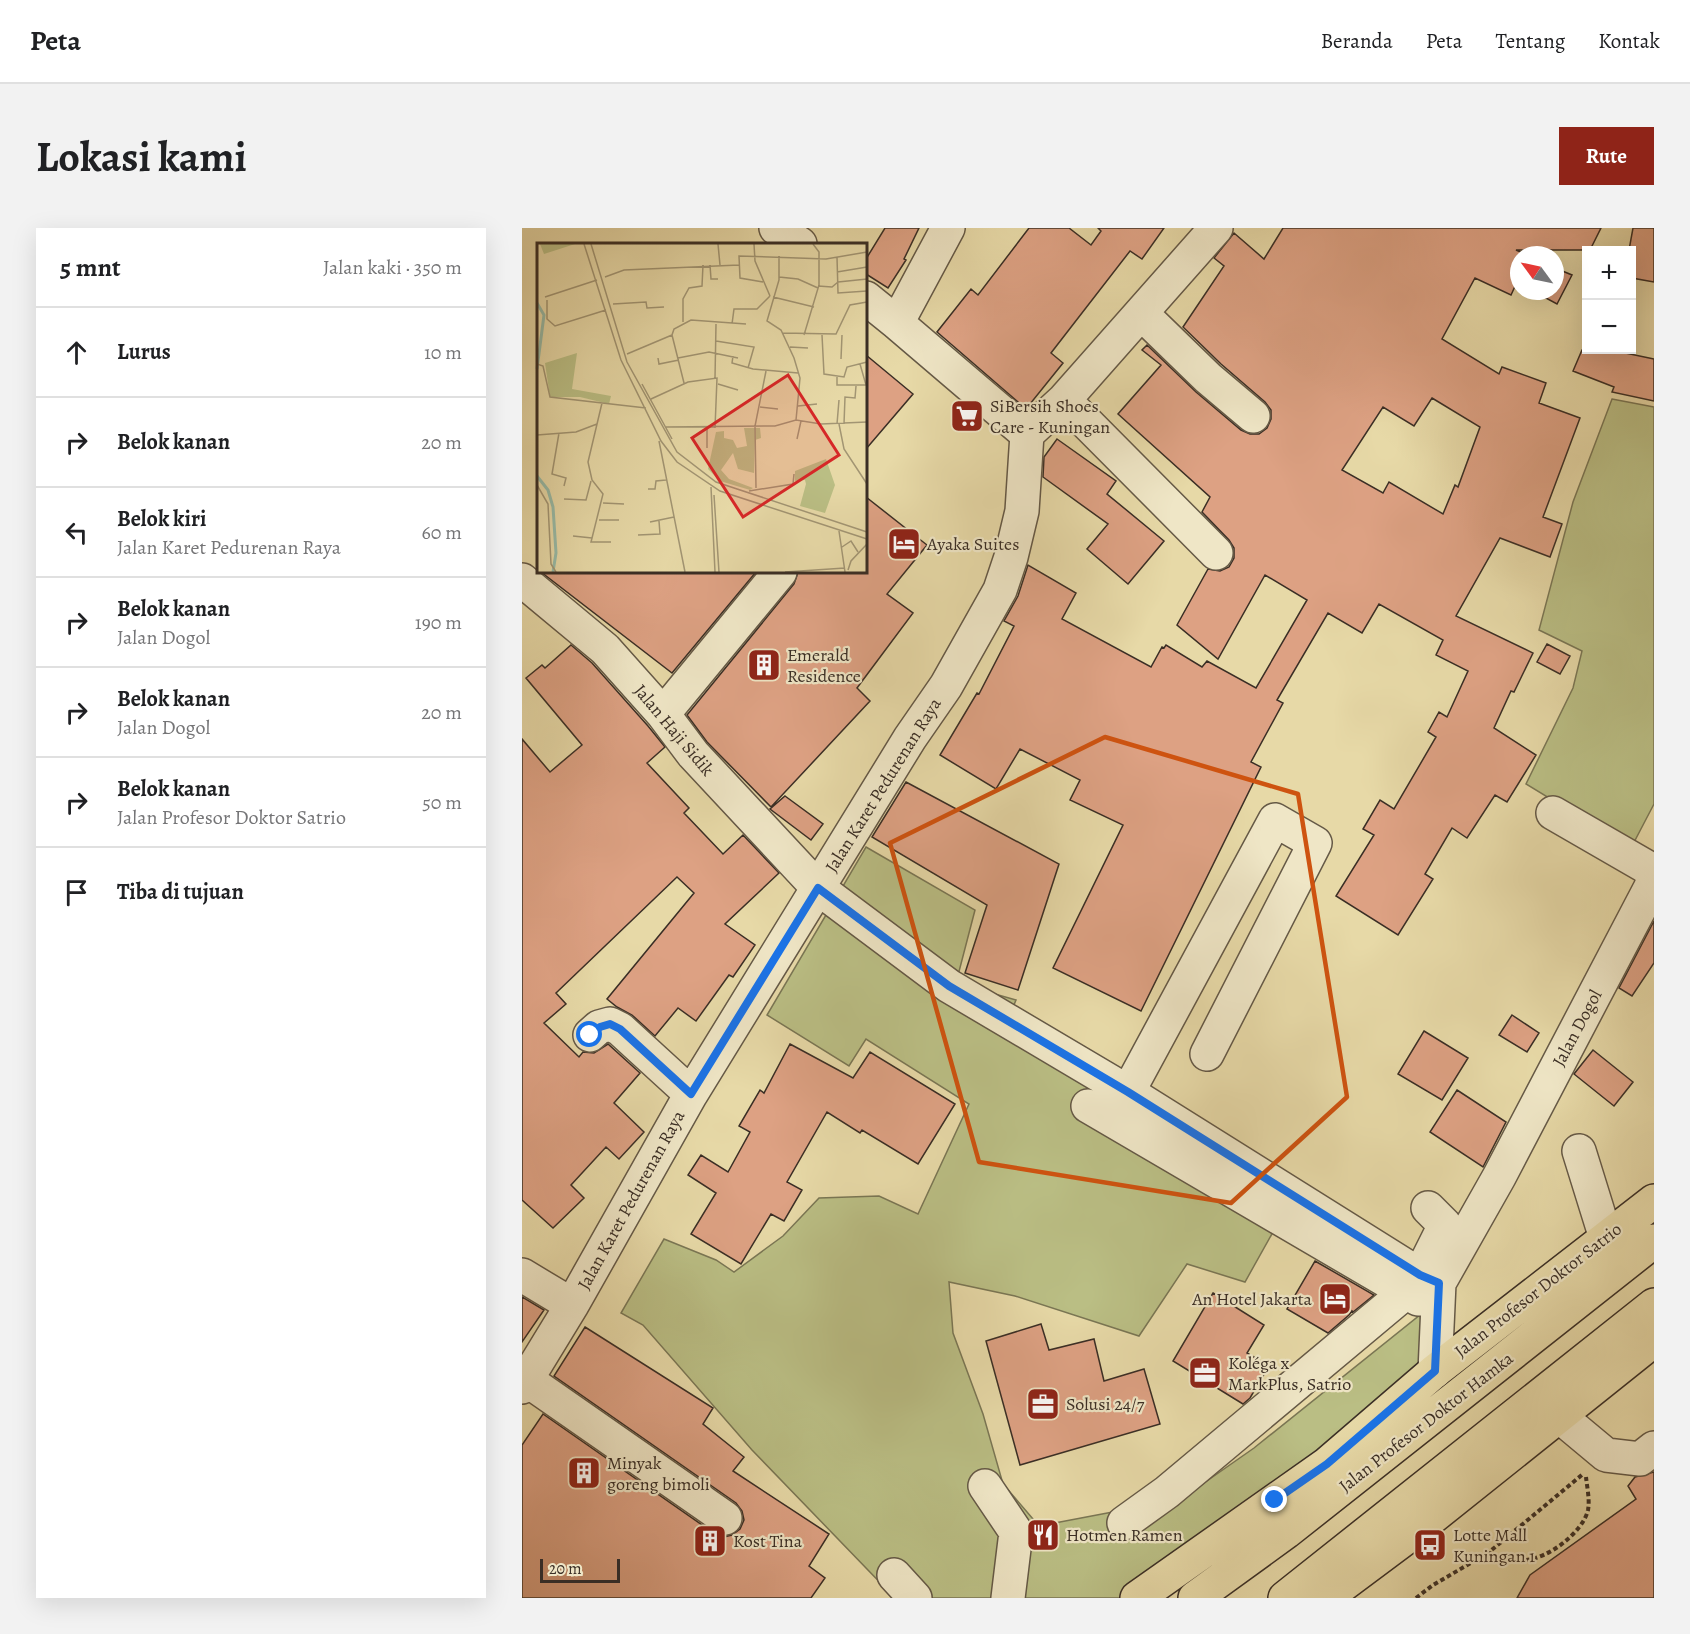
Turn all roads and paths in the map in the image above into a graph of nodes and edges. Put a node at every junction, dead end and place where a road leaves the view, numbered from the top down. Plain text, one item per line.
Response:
1 (776, 228) edge
2 (948, 228) edge
3 (1216, 228) edge
4 (798, 243) edge
5 (867, 299) edge
6 (1141, 313) junction
7 (897, 323) junction
8 (1064, 400) junction
9 (1253, 416) dead end
10 (1027, 434) junction
11 (1216, 553) dead end
12 (779, 573) edge
13 (522, 580) edge
14 (663, 714) junction
15 (1553, 813) dead end
16 (818, 888) junction
17 (1650, 898) edge
18 (590, 1035) dead end
19 (1207, 1054) dead end
20 (1128, 1092) junction
21 (691, 1094) junction
22 (1088, 1106) dead end
23 (1579, 1151) dead end
24 (1654, 1201) edge
25 (1428, 1208) dead end
26 (1606, 1238) junction
27 (1654, 1241) edge
28 (522, 1275) edge
29 (1425, 1290) junction
30 (572, 1305) junction
31 (1654, 1305) edge
32 (1654, 1340) edge
33 (1435, 1371) junction
34 (524, 1383) edge
35 (1558, 1415) junction
36 (1654, 1448) edge
37 (985, 1486) dead end
38 (725, 1518) dead end
39 (1124, 1523) dead end
40 (1488, 1553) junction
41 (1008, 1598) edge
42 (1137, 1598) edge
43 (1195, 1598) edge
44 (1286, 1598) edge
45 (1325, 1598) edge
46 (1416, 1598) edge

1 - 4 street
2 - 7 street
3 - 6 street
5 - 7 street
6 - 8 street
6 - 9 street
7 - 10 street
8 - 10 street
8 - 11 street
10 - 16 street, Jalan Karet Pedurenan Raya
12 - 14 street
13 - 14 street, Jalan Haji Sidik
14 - 16 street, Jalan Haji Sidik
15 - 17 street, Jalan Dogol
16 - 20 street
16 - 21 street, Jalan Karet Pedurenan Raya
17 - 29 street, Jalan Dogol
18 - 21 street
19 - 20 street
20 - 29 street
21 - 30 street, Jalan Karet Pedurenan Raya
22 - 29 street
23 - 26 street
24 - 26 main road, Jalan Profesor Doktor Satrio
25 - 29 street
26 - 33 main road, Jalan Profesor Doktor Satrio
27 - 43 main road, Jalan Profesor Doktor Hamka
28 - 30 street
29 - 33 street, Jalan Dogol
29 - 39 street
30 - 34 street, Jalan Karet Pedurenan Raya
31 - 44 main road
32 - 35 main road
33 - 42 main road, Jalan Profesor Doktor Satrio
34 - 38 street
35 - 36 street
35 - 45 main road
37 - 41 street
40 - 40 path
40 - 46 path

